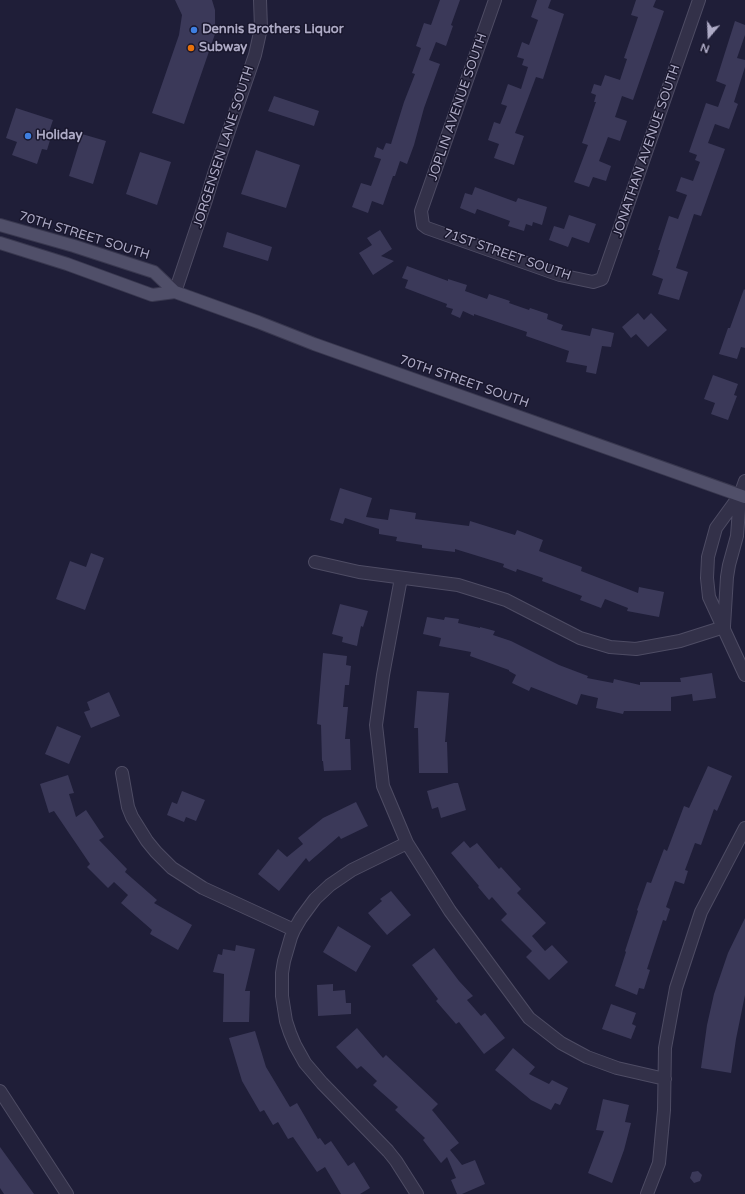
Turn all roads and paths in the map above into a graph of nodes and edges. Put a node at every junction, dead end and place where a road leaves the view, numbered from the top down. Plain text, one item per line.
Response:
1 (260, 0) edge
2 (495, 0) edge
3 (699, 0) edge
4 (422, 214) joint
5 (0, 225) edge
6 (0, 243) edge
7 (602, 279) joint
8 (175, 292) junction
9 (745, 481) edge
10 (743, 496) edge
11 (314, 562) dead end
12 (401, 578) junction
13 (724, 627) junction
14 (745, 675) edge
15 (122, 773) dead end
16 (745, 828) edge
17 (407, 843) junction
18 (294, 930) junction
19 (665, 1079) junction
20 (0, 1091) edge
21 (67, 1194) edge
22 (417, 1194) edge
23 (647, 1194) edge

1 - 8 street, JORGENSEN LANE SOUTH
2 - 4 street, JOPLIN AVENUE SOUTH
3 - 7 street, JONATHAN AVENUE SOUTH
4 - 7 street, 71ST STREET SOUTH
5 - 8 main road, 70TH STREET SOUTH
6 - 8 main road, 70TH STREET SOUTH
8 - 10 main road, 70TH STREET SOUTH
9 - 10 street
10 - 13 street
10 - 13 street
11 - 12 street
12 - 13 street
12 - 17 street
13 - 14 street
15 - 18 street
16 - 19 street
17 - 18 street
17 - 19 street
18 - 22 street
19 - 23 street
20 - 21 street

